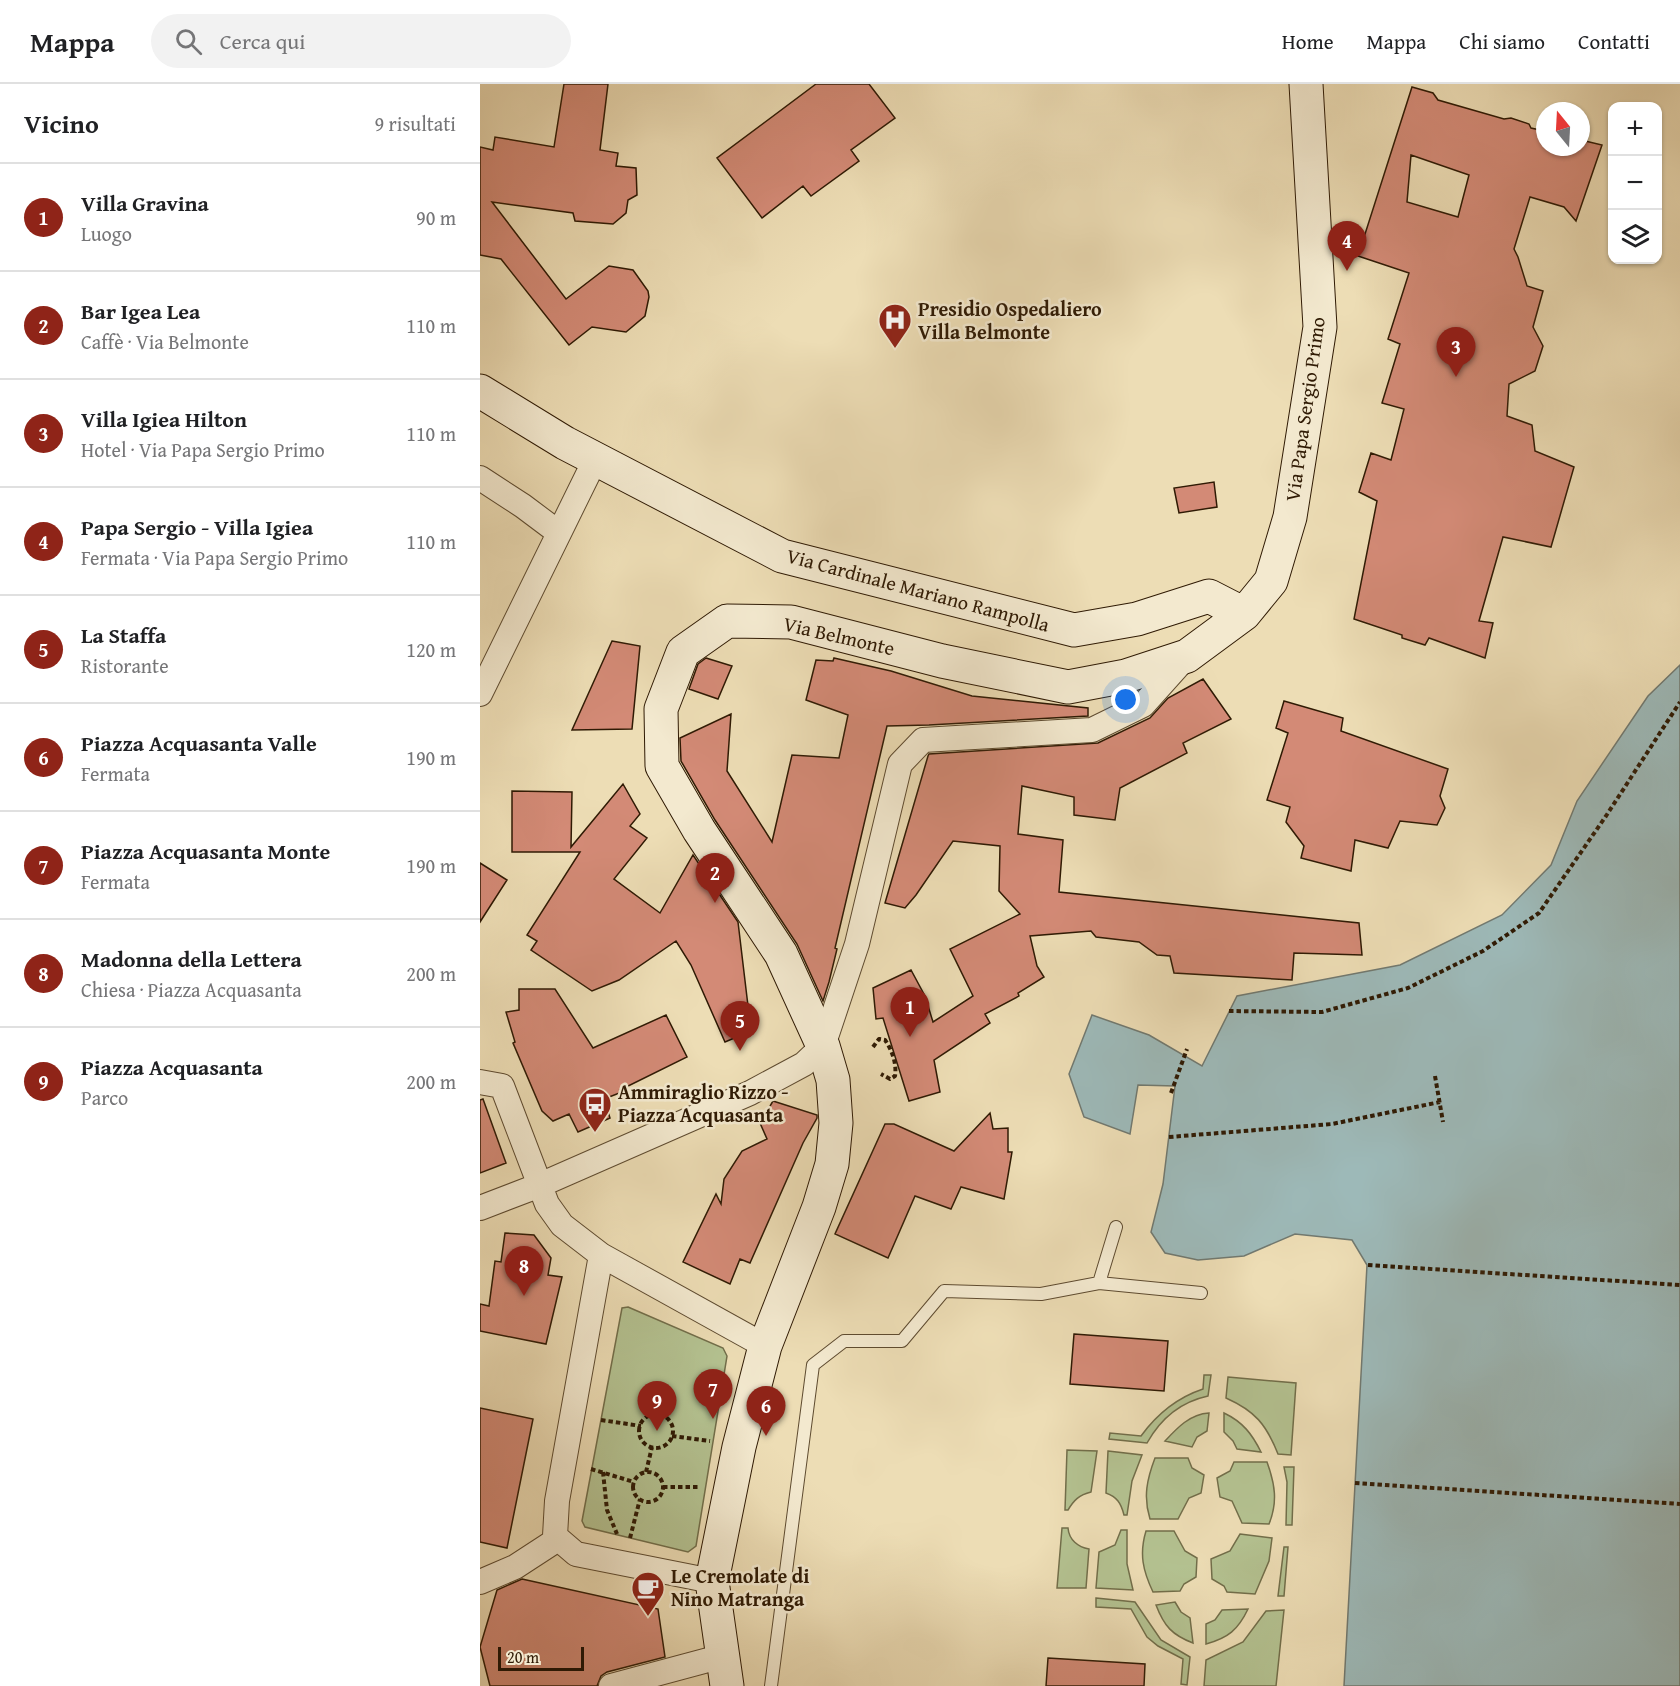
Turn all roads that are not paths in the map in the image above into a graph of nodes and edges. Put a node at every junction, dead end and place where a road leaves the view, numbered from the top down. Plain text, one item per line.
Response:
1 (1306, 84) edge
2 (480, 391) edge
3 (596, 460) junction
4 (480, 478) edge
5 (559, 533) junction
6 (1244, 614) junction
7 (1187, 656) junction
8 (480, 694) edge
9 (823, 1046) junction
10 (480, 1082) edge
11 (540, 1185) junction
12 (480, 1208) edge
13 (1116, 1227) dead end
14 (601, 1255) junction
15 (1099, 1283) junction
16 (1200, 1293) dead end
17 (765, 1346) junction
18 (558, 1539) junction
19 (712, 1581) junction
20 (480, 1582) edge
21 (725, 1671) edge
22 (611, 1686) edge
23 (771, 1686) edge

1 - 6 main road, Via Papa Sergio Primo
2 - 3 main road, Via Cardinale Mariano Rampolla
3 - 5 street
3 - 6 main road, Via Cardinale Mariano Rampolla
4 - 5 street
5 - 8 street
6 - 7 main road, Via Belmonte
7 - 9 street
7 - 9 main road, Via Belmonte
9 - 11 street
9 - 17 main road, Via Belmonte
10 - 11 street
11 - 12 street
11 - 14 street
13 - 15 lane
14 - 17 street
14 - 18 street
15 - 16 lane
15 - 23 lane
17 - 19 main road, Via Belmonte
18 - 19 street
18 - 20 street
19 - 21 main road, Via Belmonte
21 - 22 street

